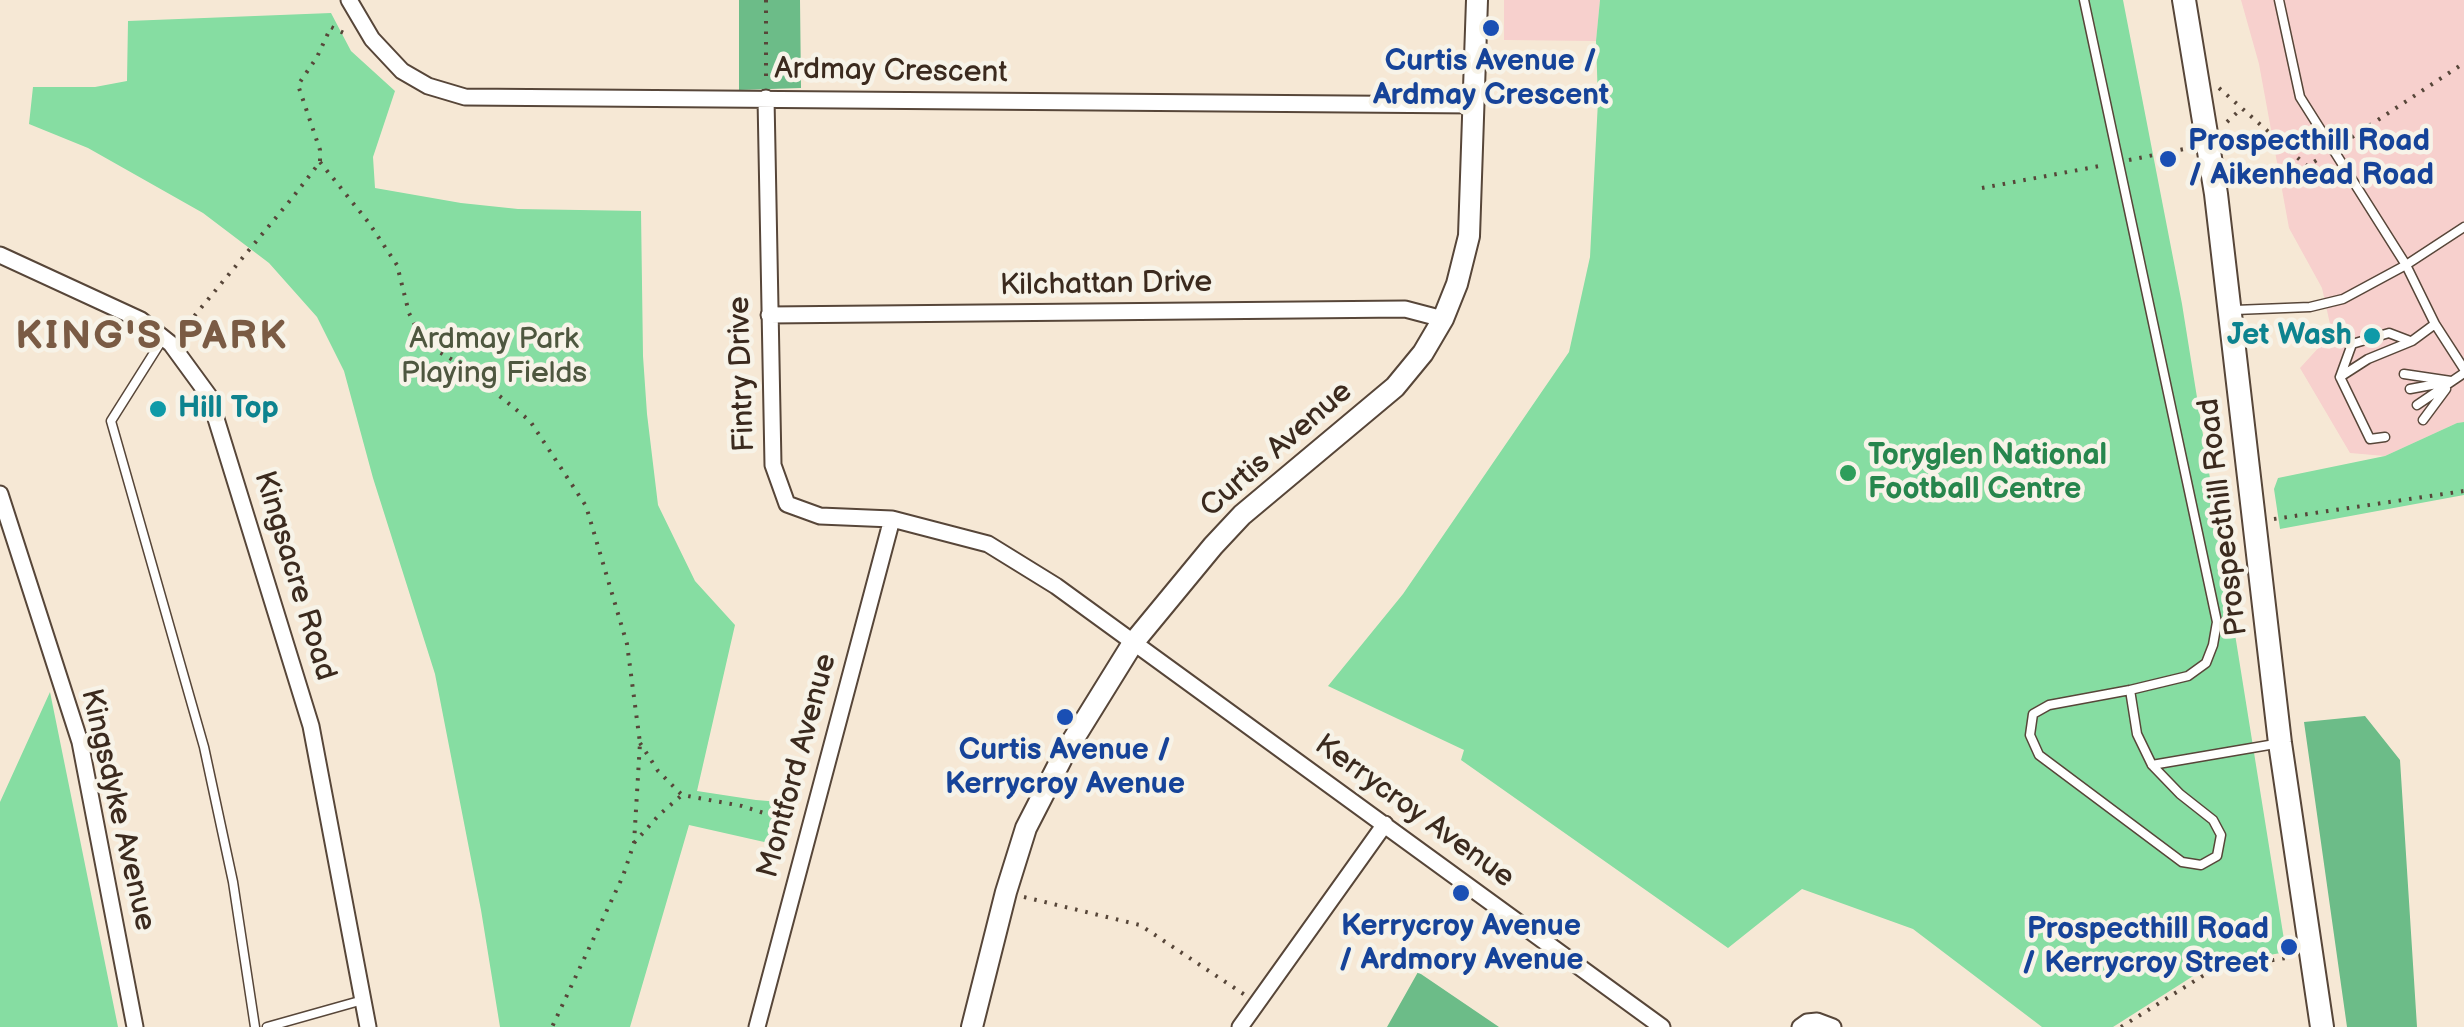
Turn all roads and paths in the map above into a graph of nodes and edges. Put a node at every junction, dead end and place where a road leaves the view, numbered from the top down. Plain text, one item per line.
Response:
1 (349, 0) edge
2 (766, 0) edge
3 (1477, 0) edge
4 (2084, 0) edge
5 (2184, 0) edge
6 (2279, 0) edge
7 (372, 39) junction
8 (766, 98) junction
9 (1474, 105) junction
10 (2208, 144) junction
11 (320, 162) junction
12 (2118, 162) junction
13 (1982, 188) dead end
14 (2464, 226) edge
15 (0, 255) edge
16 (2406, 265) junction
17 (2230, 310) junction
18 (769, 315) junction
19 (1444, 319) junction
20 (2434, 324) junction
21 (167, 340) junction
22 (2412, 341) junction
23 (2464, 371) edge
24 (2404, 374) dead end
25 (2340, 376) junction
26 (2451, 381) junction
27 (2410, 389) dead end
28 (2362, 390) dead end
29 (2349, 395) junction
30 (2416, 404) dead end
31 (2370, 406) dead end
32 (2357, 412) junction
33 (2423, 420) dead end
34 (2377, 422) dead end
35 (2364, 427) junction
36 (2385, 438) dead end
37 (2464, 491) edge
38 (0, 494) edge
39 (3, 514) edge
40 (892, 519) junction
41 (2255, 522) junction
42 (1133, 643) junction
43 (2130, 690) junction
44 (640, 743) junction
45 (2280, 744) junction
46 (2152, 765) junction
47 (682, 794) junction
48 (1385, 824) junction
49 (810, 828) junction
50 (634, 843) junction
51 (1006, 892) junction
52 (2311, 954) junction
53 (363, 1000) junction
54 (1257, 1003) junction
55 (135, 1027) edge
56 (255, 1027) edge
57 (267, 1027) edge
58 (368, 1027) edge
59 (552, 1027) edge
60 (757, 1027) edge
61 (972, 1027) edge
62 (1240, 1027) edge
63 (1662, 1027) edge
64 (1800, 1027) edge
65 (1833, 1027) edge
66 (2121, 1027) edge
67 (2322, 1027) edge

1 - 7 street, Ardmay Crescent
2 - 8 path
3 - 9 street, Curtis Avenue
4 - 12 lane
5 - 10 main road, Prospecthill Road
6 - 16 lane
7 - 8 street, Ardmay Crescent
7 - 11 path
8 - 9 street, Ardmay Crescent
8 - 18 street, Fintry Drive
9 - 19 street, Curtis Avenue
10 - 12 path
10 - 17 main road, Prospecthill Road
11 - 21 path
11 - 44 path
12 - 13 path
12 - 43 lane
14 - 16 lane
15 - 21 street, Kingsacre Road
16 - 17 lane
16 - 20 lane
17 - 41 main road, Prospecthill Road
18 - 19 street, Kilchattan Drive
18 - 40 street, Fintry Drive
19 - 42 street, Curtis Avenue
20 - 22 lane
20 - 23 lane
21 - 53 street, Kingsacre Road
21 - 56 lane
22 - 25 lane
22 - 25 lane
23 - 26 lane
24 - 26 lane
25 - 29 lane
26 - 27 lane
26 - 30 lane
26 - 33 lane
28 - 29 lane
29 - 32 lane
31 - 32 lane
32 - 35 lane
34 - 35 lane
35 - 36 lane
37 - 41 path
38 - 39 street, Kingsdyke Avenue
39 - 55 street, Kingsdyke Avenue
40 - 42 street, Fintry Drive
40 - 49 street, Montford Avenue
41 - 45 main road, Prospecthill Road
42 - 48 street, Kerrycroy Avenue
42 - 51 street, Curtis Avenue
43 - 46 lane
43 - 46 lane
44 - 47 path
44 - 50 path
45 - 46 lane
45 - 52 main road, Prospecthill Road
47 - 49 path
47 - 50 path
48 - 54 street
48 - 63 street, Kerrycroy Avenue
49 - 60 street, Montford Avenue
50 - 59 path
51 - 54 path
51 - 61 street, Curtis Avenue
52 - 66 path
52 - 67 main road, Prospecthill Road
53 - 57 lane
53 - 58 street, Kingsacre Road
54 - 62 street
64 - 65 street

